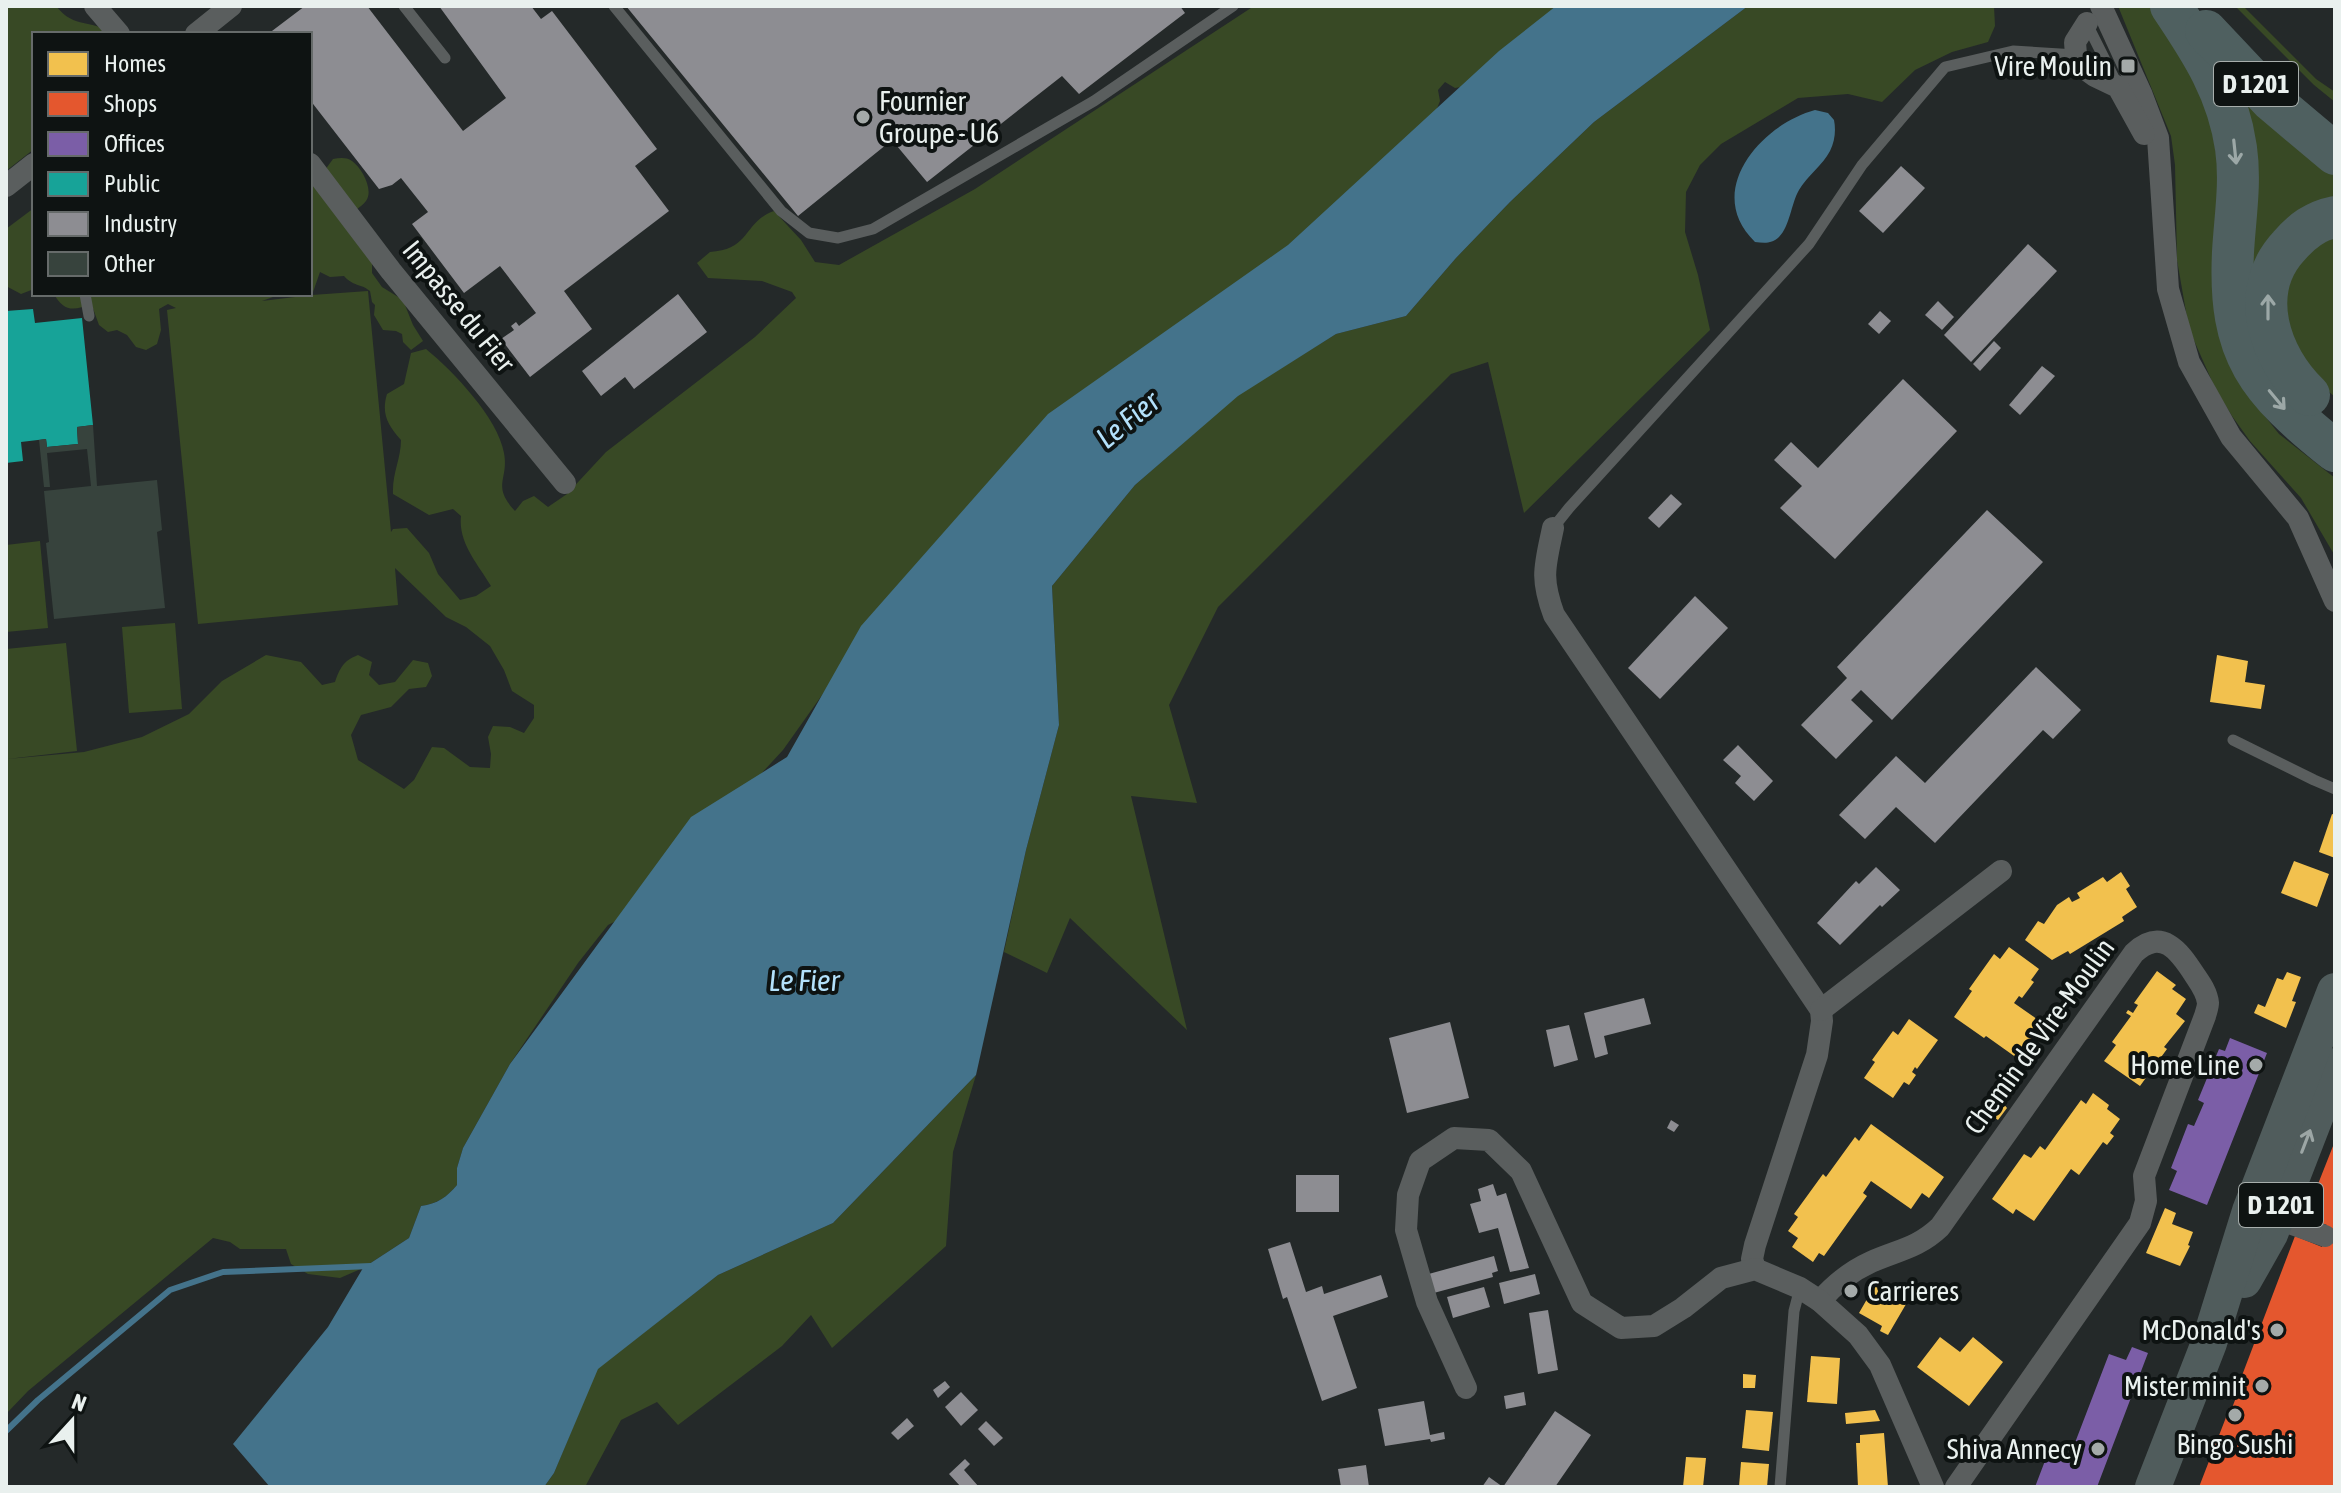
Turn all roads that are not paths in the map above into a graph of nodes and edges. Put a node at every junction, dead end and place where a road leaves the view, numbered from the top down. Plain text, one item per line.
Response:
1 (95, 6) edge
2 (231, 6) edge
3 (404, 6) edge
4 (614, 6) edge
5 (1233, 6) edge
6 (2171, 6) edge
7 (2184, 6) edge
8 (2094, 14) edge
9 (2221, 16) edge
10 (204, 31) edge
11 (117, 32) edge
12 (2076, 55) junction
13 (445, 58) dead end
14 (2118, 87) junction
15 (2335, 120) edge
16 (2335, 136) edge
17 (2335, 154) edge
18 (2158, 164) junction
19 (32, 166) edge
20 (312, 167) edge
21 (6, 186) edge
22 (2335, 217) edge
23 (85, 296) edge
24 (89, 316) dead end
25 (2335, 416) edge
26 (2335, 451) edge
27 (565, 483) dead end
28 (1553, 528) joint
29 (2335, 601) edge
30 (2233, 740) dead end
31 (2335, 789) edge
32 (2001, 871) dead end
33 (2335, 991) edge
34 (1821, 1010) junction
35 (2335, 1066) edge
36 (2292, 1224) dead end
37 (2325, 1236) dead end
38 (1755, 1269) junction
39 (1800, 1288) junction
40 (1820, 1301) junction
41 (2211, 1337) junction
42 (1466, 1388) dead end
43 (1780, 1487) edge
44 (1933, 1487) edge
45 (1956, 1487) edge
46 (2153, 1487) edge

1 - 11 street
2 - 10 street
3 - 13 lane
4 - 5 lane
6 -> 26 highway
7 - 17 highway, D 1201
8 - 12 street
8 - 14 lane
8 - 18 street
9 - 15 highway
9 - 16 highway, D 1201
12 - 14 street
12 - 28 lane
14 - 18 street
18 - 29 street
19 - 21 street
20 - 27 street, Impasse du Fier
25 -> 22 highway
23 - 24 lane
28 - 34 street
30 - 31 lane
32 - 34 street
33 - 41 main road, D 1201
34 - 38 street
41 -> 35 main road, D 1201
36 - 37 street
38 - 39 street
38 - 42 street
39 - 40 street
39 - 43 lane
40 - 44 street
40 - 45 street, Chemin de Vire-Moulin
41 - 46 main road, D 1201

